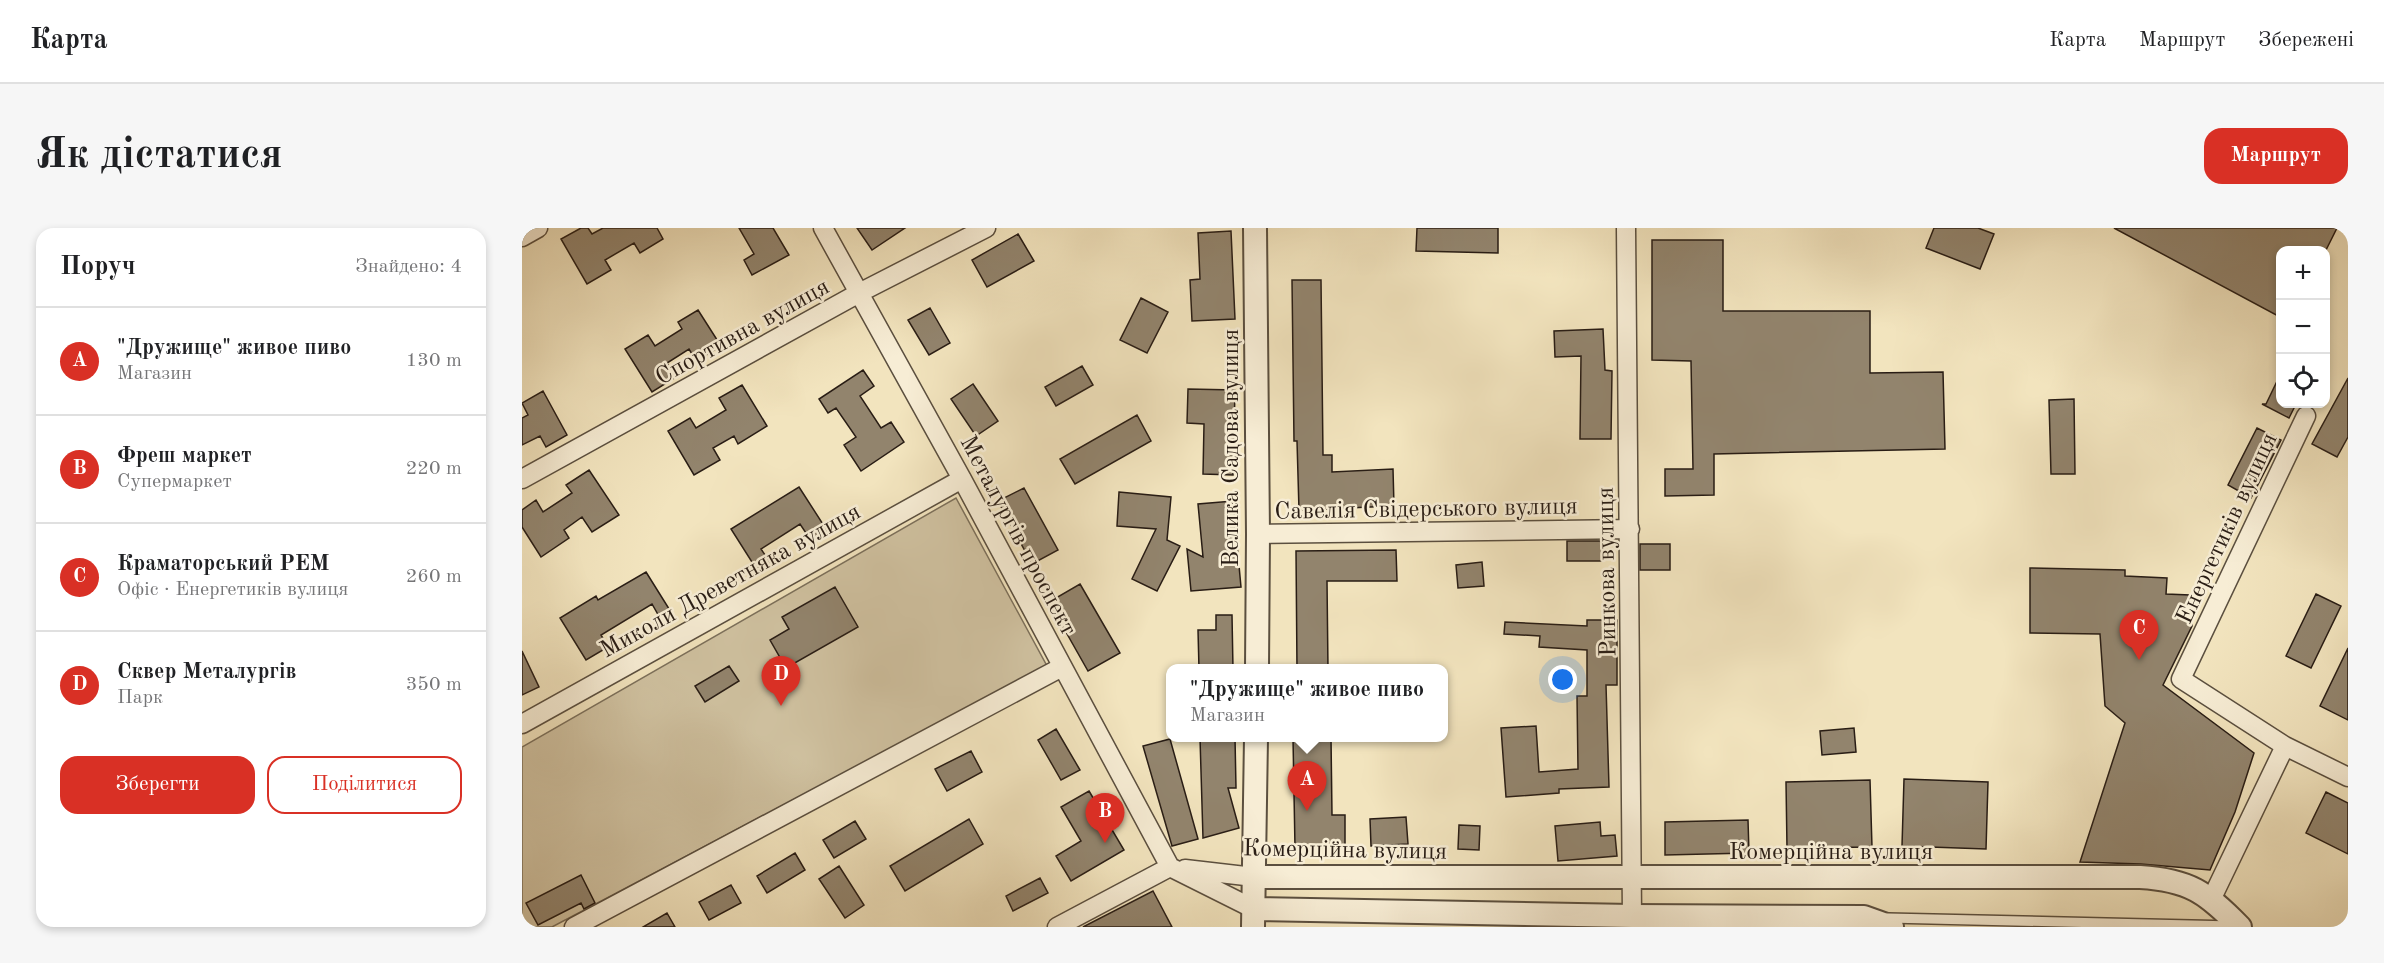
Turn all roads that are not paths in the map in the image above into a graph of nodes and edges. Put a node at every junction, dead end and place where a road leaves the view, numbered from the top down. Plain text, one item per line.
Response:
1 (538, 228) edge
2 (823, 228) edge
3 (986, 228) edge
4 (1255, 228) edge
5 (1626, 228) edge
6 (522, 237) edge
7 (859, 293) junction
8 (2306, 416) dead end
9 (522, 479) edge
10 (962, 479) junction
11 (1630, 530) junction
12 (1258, 534) junction
13 (1257, 664) edge
14 (1062, 667) junction
15 (522, 724) edge
16 (1256, 742) edge
17 (2285, 746) junction
18 (2348, 777) edge
19 (1170, 867) junction
20 (1254, 877) junction
21 (1537, 877) junction
22 (1634, 879) junction
23 (2211, 900) junction
24 (1538, 914) junction
25 (1632, 916) junction
26 (1864, 917) junction
27 (1254, 918) edge
28 (1565, 921) edge
29 (1606, 921) edge
30 (2240, 926) edge
31 (574, 927) edge
32 (1057, 927) edge
33 (1892, 927) edge

1 - 6 street
2 - 7 street, Металургів проспект
3 - 7 street, Спортивна вулиця
4 - 12 street, Велика Садова вулиця
5 - 11 street, Ринкова вулиця
7 - 9 street, Спортивна вулиця
7 - 10 street, Металургів проспект
8 - 17 street, Енергетиків вулиця
10 - 14 street, Металургів проспект
10 - 15 street, Миколи Древетняка вулиця
11 - 12 street, Савелія Свідерського вулиця
11 - 22 street, Ринкова вулиця
12 - 13 street, Велика Садова вулиця
14 - 19 street, Металургів проспект
14 - 31 street
16 - 20 street
17 - 18 street
17 - 23 street
19 - 20 street, Комерційна вулиця
19 - 27 street
19 - 32 street
20 - 21 street, Комерційна вулиця
20 - 27 street
21 - 22 street, Комерційна вулиця
21 - 24 street
22 - 23 street, Комерційна вулиця
22 - 25 street, Ринкова вулиця
23 - 30 street, Комерційна вулиця
24 - 27 street
24 - 28 street
25 - 26 street
25 - 29 street
26 - 30 lane
26 - 33 street
28 - 29 street

